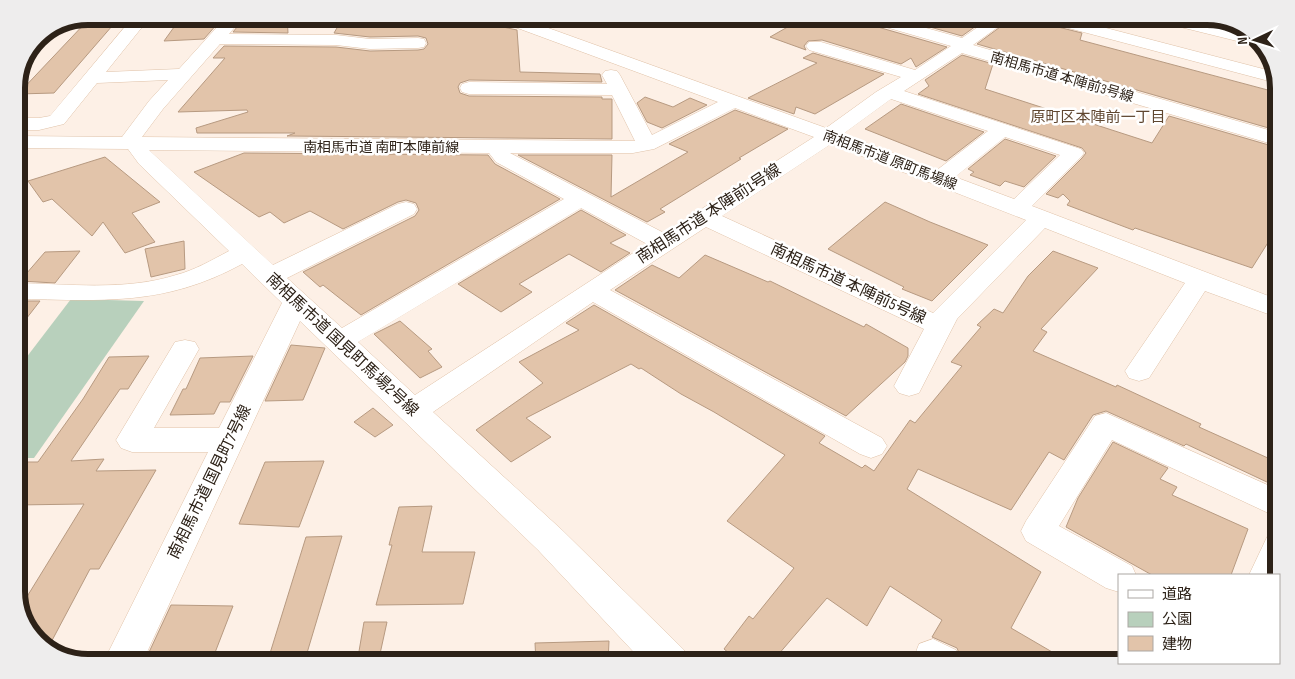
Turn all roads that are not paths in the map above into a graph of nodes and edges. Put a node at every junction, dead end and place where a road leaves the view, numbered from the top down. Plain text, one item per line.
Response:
1 (136, 25) edge
2 (228, 25) edge
3 (524, 25) edge
4 (893, 25) edge
5 (990, 25) edge
6 (1074, 25) edge
7 (1191, 25) edge
8 (1239, 34) edge
9 (216, 39) junction
10 (418, 43) dead end
11 (815, 46) dead end
12 (962, 46) junction
13 (610, 56) junction
14 (184, 74) junction
15 (1265, 75) dead end
16 (916, 76) junction
17 (92, 78) junction
18 (469, 88) dead end
19 (620, 90) junction
20 (890, 92) junction
21 (734, 101) junction
22 (25, 124) edge
23 (1002, 130) junction
24 (828, 136) junction
25 (1270, 137) edge
26 (25, 142) edge
27 (132, 143) junction
28 (647, 145) junction
29 (496, 148) junction
30 (939, 179) junction
31 (581, 199) junction
32 (406, 209) dead end
33 (1017, 209) junction
34 (704, 217) junction
35 (1041, 218) junction
36 (664, 243) junction
37 (244, 253) junction
38 (270, 277) junction
39 (1201, 280) junction
40 (25, 291) edge
41 (592, 291) junction
42 (296, 302) junction
43 (1270, 307) edge
44 (939, 325) junction
45 (338, 342) junction
46 (185, 349) dead end
47 (1139, 371) dead end
48 (909, 386) dead end
49 (412, 411) junction
50 (230, 440) junction
51 (871, 446) dead end
52 (1270, 501) edge
53 (1118, 576) edge
54 (126, 654) edge
55 (661, 654) edge

1 - 17 street
2 - 9 street
3 - 13 street, 南相馬市道 原町馬場線
4 - 12 street, 南相馬市道 本陣前3号線
5 - 12 street, 南相馬市道 本陣前1号線
6 - 15 street
7 - 8 street
9 - 10 street
9 - 14 street
11 - 16 street
12 - 16 street, 南相馬市道 本陣前1号線
12 - 25 street, 南相馬市道 本陣前3号線
13 - 19 street
13 - 21 street, 南相馬市道 原町馬場線
14 - 17 street
14 - 27 street
16 - 20 street, 南相馬市道 本陣前1号線
17 - 22 street
18 - 19 street
19 - 28 street
20 - 23 street
20 - 24 street, 南相馬市道 本陣前1号線
21 - 24 street, 南相馬市道 原町馬場線
21 - 28 street, 南相馬市道 南町本陣前線
23 - 30 street
23 - 33 street
24 - 30 street, 南相馬市道 原町馬場線
24 - 34 street, 南相馬市道 本陣前1号線
26 - 27 street, 南相馬市道 南町本陣前線
27 - 29 street, 南相馬市道 南町本陣前線
27 - 37 street, 南相馬市道 国見町馬場2号線
28 - 29 street, 南相馬市道 南町本陣前線
29 - 31 street
30 - 33 street, 南相馬市道 原町馬場線
31 - 36 street
31 - 45 street
32 - 38 street
33 - 35 street, 南相馬市道 原町馬場線
34 - 36 street, 南相馬市道 本陣前1号線
34 - 44 street, 南相馬市道 本陣前5号線
35 - 39 street, 南相馬市道 原町馬場線
35 - 44 street, 南相馬市道 本陣前5号線
36 - 41 street, 南相馬市道 本陣前1号線
37 - 38 street, 南相馬市道 国見町馬場2号線
37 - 40 street
38 - 42 street, 南相馬市道 国見町馬場2号線
39 - 43 street, 南相馬市道 原町馬場線
39 - 47 street
41 - 49 street, 南相馬市道 本陣前1号線
41 - 51 street
42 - 45 street, 南相馬市道 国見町馬場2号線
42 - 50 street, 南相馬市道 国見町7号線
44 - 48 street
45 - 49 street, 南相馬市道 国見町馬場2号線
46 - 50 street
49 - 55 street, 南相馬市道 国見町馬場2号線
50 - 54 street, 南相馬市道 国見町7号線
52 - 53 street

